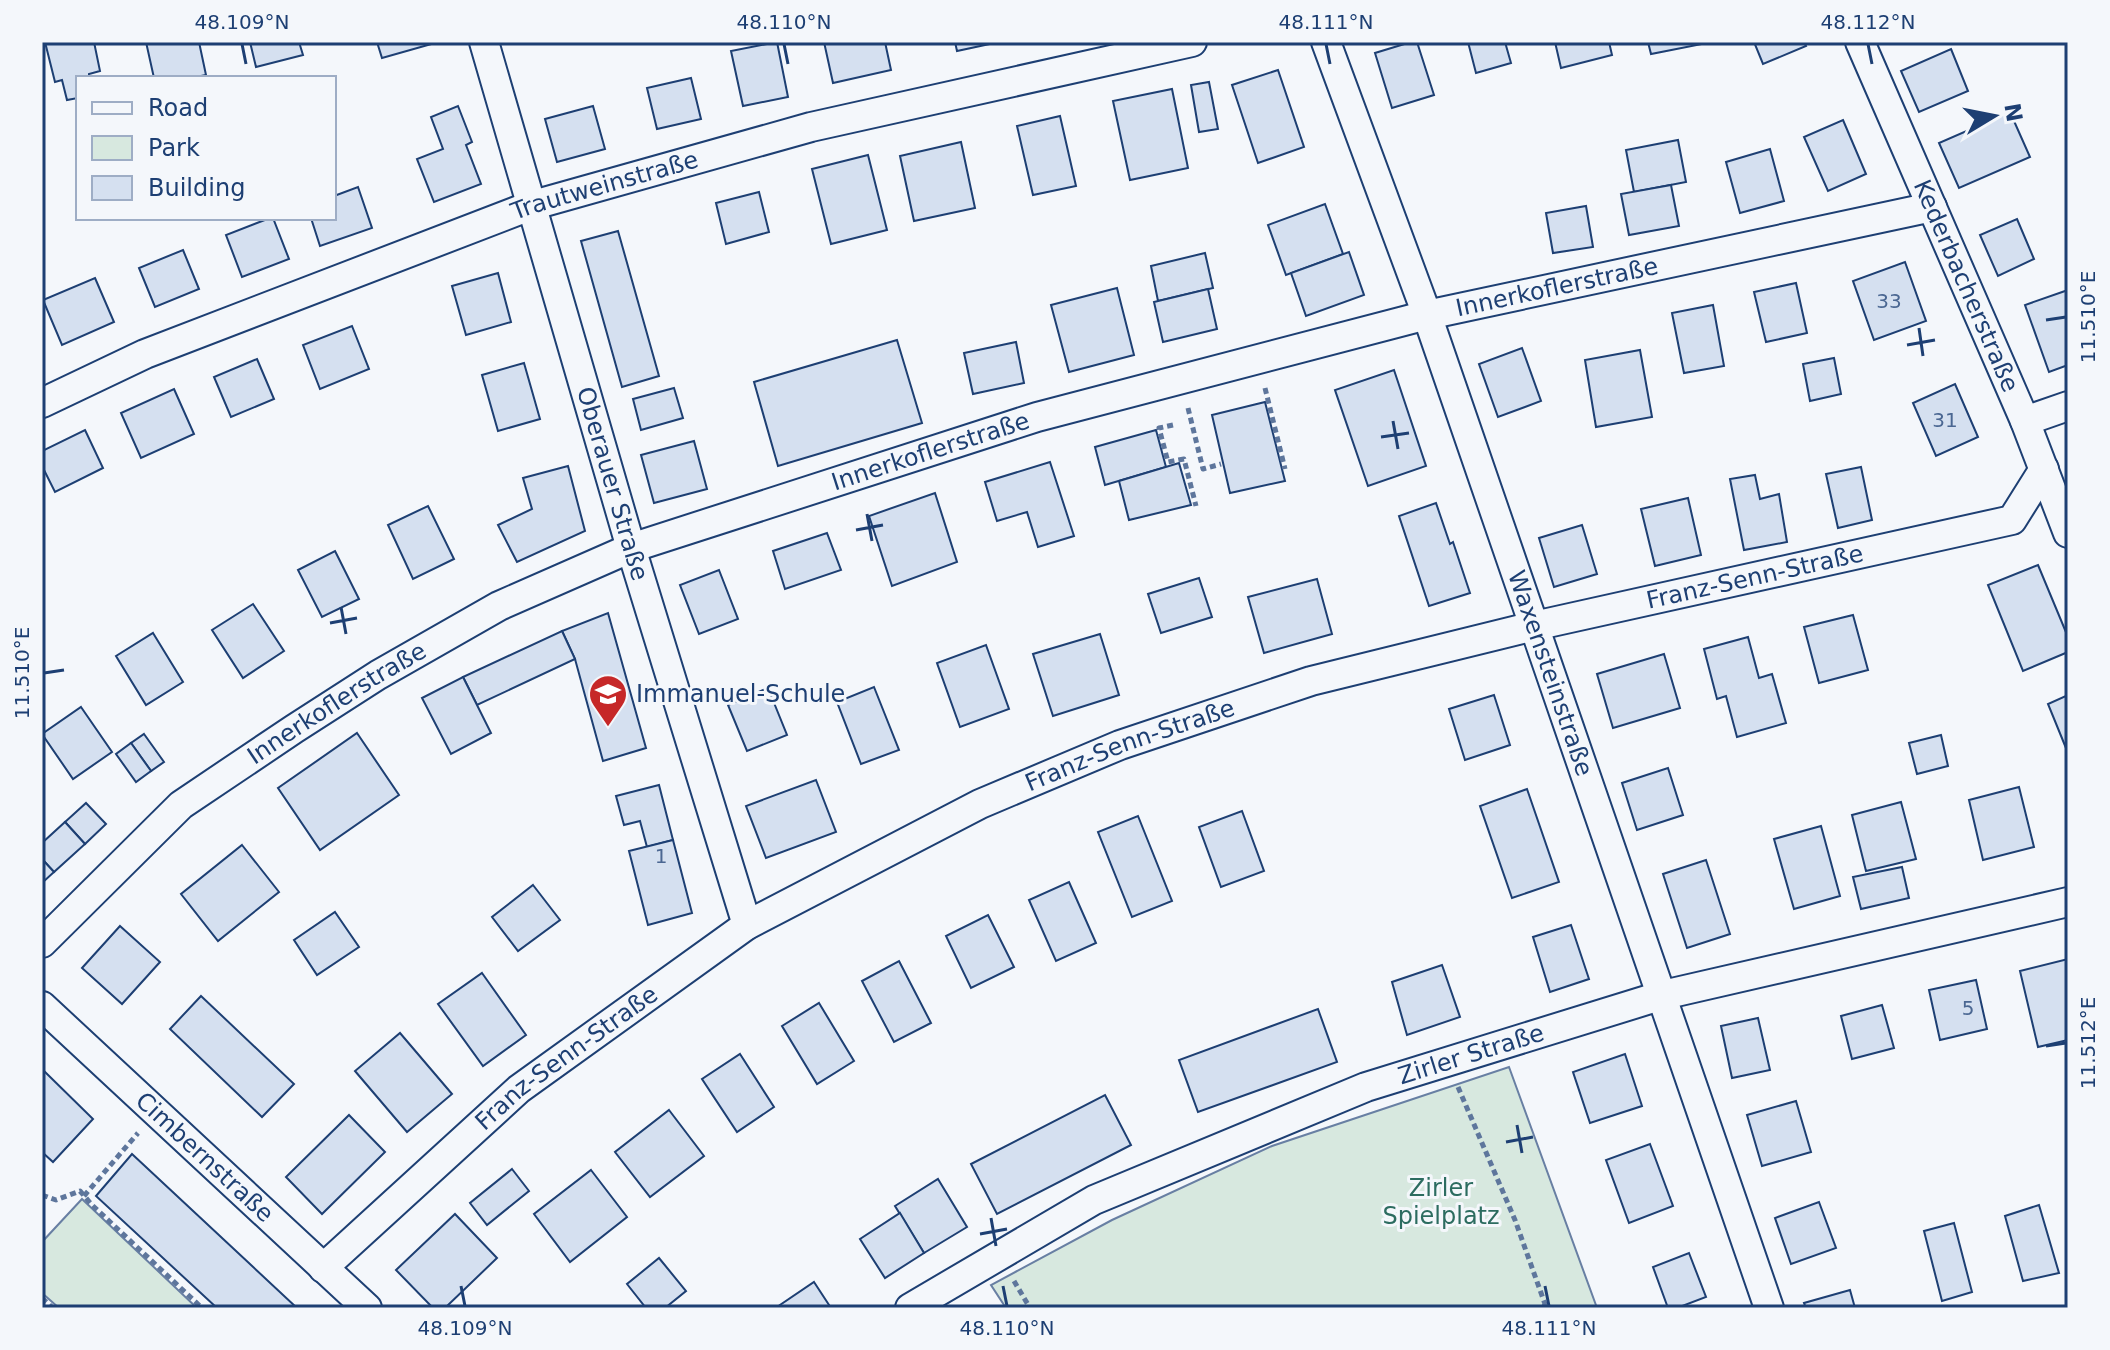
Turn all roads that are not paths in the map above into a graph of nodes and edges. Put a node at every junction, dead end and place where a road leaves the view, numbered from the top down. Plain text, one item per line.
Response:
1 (484, 42) edge
2 (1192, 42) edge
3 (1326, 42) edge
4 (1860, 42) edge
5 (530, 206) junction
6 (1932, 207) junction
7 (1427, 315) junction
8 (42, 403) edge
9 (2068, 406) edge
10 (2025, 421) junction
11 (2044, 469) junction
12 (2068, 533) edge
13 (631, 548) junction
14 (1534, 626) junction
15 (2068, 902) edge
16 (747, 925) junction
17 (42, 943) edge
18 (1663, 995) junction
19 (42, 1006) edge
20 (323, 1268) junction
21 (367, 1308) edge
22 (910, 1308) edge
23 (1769, 1308) edge

1 - 5 street, Oberauer Straße
2 - 5 street, Trautweinstraße
3 - 7 street, Waxensteinstraße
4 - 6 street, Kederbacherstraße
5 - 8 street, Trautweinstraße
5 - 13 street, Oberauer Straße
6 - 7 street, Innerkoflerstraße
6 - 10 street, Kederbacherstraße
7 - 13 street, Innerkoflerstraße
7 - 14 street, Waxensteinstraße
9 - 10 street
10 - 11 street, Kederbacherstraße
11 - 12 street, Kederbacherstraße
11 - 14 street, Franz-Senn-Straße
13 - 16 street, Oberauer Straße
13 - 17 street, Innerkoflerstraße
14 - 16 street, Franz-Senn-Straße
14 - 18 street, Waxensteinstraße
15 - 18 street, Zirler Straße
16 - 20 street, Franz-Senn-Straße
18 - 22 street, Zirler Straße
18 - 23 street, Waxensteinstraße
19 - 20 street, Cimbernstraße
20 - 21 street, Cimbernstraße

